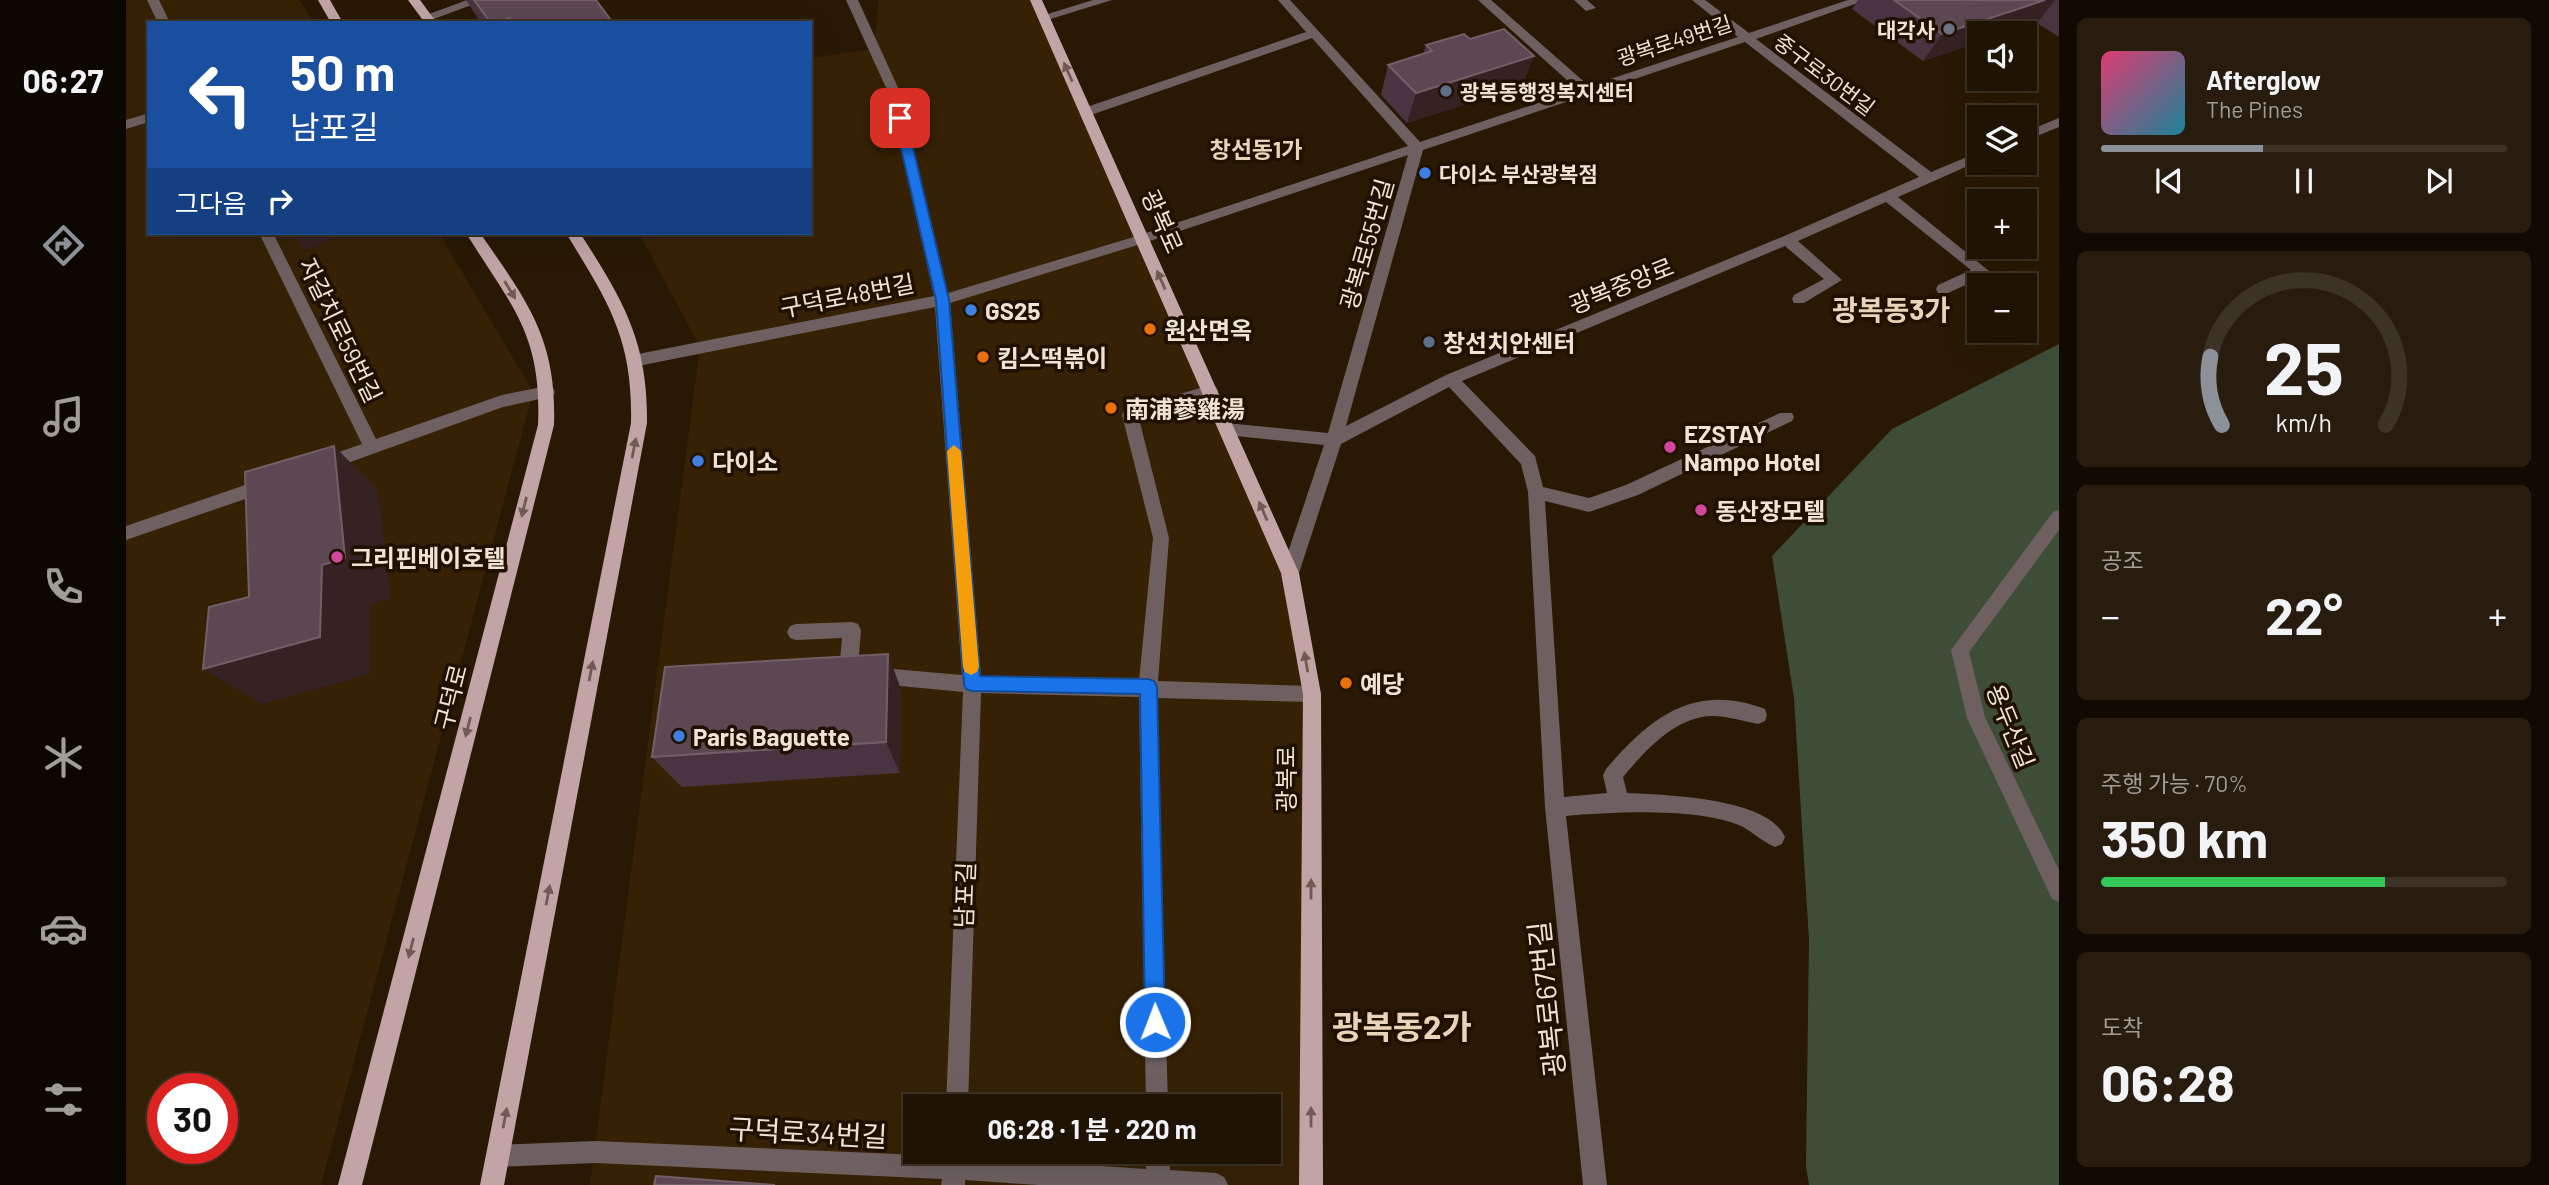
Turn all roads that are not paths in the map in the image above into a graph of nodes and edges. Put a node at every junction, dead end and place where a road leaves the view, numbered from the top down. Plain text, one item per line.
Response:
1 (153, 0) edge
2 (324, 0) edge
3 (414, 0) edge
4 (479, 0) edge
5 (852, 0) edge
6 (1036, 0) edge
7 (1106, 0) edge
8 (1284, 0) edge
9 (1484, 0) edge
10 (1698, 0) edge
11 (1860, 0) edge
12 (1044, 17) junction
13 (429, 20) edge
14 (163, 21) edge
15 (336, 21) edge
16 (1314, 33) junction
17 (1747, 38) junction
18 (1587, 91) junction
19 (1086, 111) junction
20 (147, 118) edge
21 (2059, 122) edge
22 (126, 125) edge
23 (2037, 132) edge
24 (1417, 147) junction
25 (1967, 161) edge
26 (1930, 178) junction
27 (1888, 196) junction
28 (267, 235) edge
29 (474, 235) edge
30 (574, 235) edge
31 (1142, 239) junction
32 (1787, 240) junction
33 (1943, 289) dead end
34 (1799, 299) dead end
35 (942, 300) junction
36 (638, 360) junction
37 (1451, 379) junction
38 (1210, 391) junction
39 (547, 392) junction
40 (1786, 417) dead end
41 (1227, 429) junction
42 (1334, 440) junction
43 (372, 448) junction
44 (307, 470) edge
45 (281, 479) edge
46 (1536, 492) junction
47 (2059, 517) edge
48 (126, 533) edge
49 (1290, 573) junction
50 (796, 632) dead end
51 (972, 684) junction
52 (1148, 687) junction
53 (1312, 694) junction
54 (1758, 715) dead end
55 (1619, 802) junction
56 (1555, 807) junction
57 (1775, 837) dead end
58 (2059, 892) edge
59 (957, 1094) edge
60 (1157, 1094) edge
61 (498, 1156) junction
62 (1158, 1164) edge
63 (954, 1168) edge
64 (1158, 1180) junction
65 (350, 1185) edge
66 (492, 1185) edge
67 (1216, 1185) edge
68 (1311, 1185) edge
69 (1595, 1185) edge

1 - 14 street
2 - 15 main road
3 - 13 main road
4 - 13 street
5 - 35 street, 남포길
6 - 12 main road, 광복로
7 - 12 street
8 - 16 street
9 - 18 street
10 - 17 street, 중구로30번길
11 - 17 street, 광복로49번길
19 -> 12 main road, 광복로
16 - 19 street
16 - 24 street
17 - 18 street, 광복로49번길
17 - 26 street, 중구로30번길
18 - 24 street, 광복로49번길
19 - 31 main road, 광복로
20 - 22 street
21 - 23 street
24 - 31 street, 광복로49번길
24 - 42 street, 광복로55번길
25 - 26 street, 광복중앙로
26 - 27 street, 광복중앙로
27 - 32 street, 광복중앙로
27 - 33 street
28 - 43 street, 자갈치로59번길
29 -> 39 main road, 구덕로
30 - 36 main road
31 - 35 street, 구덕로48번길
38 -> 31 main road, 광복로
32 - 34 street
32 - 37 street, 광복중앙로
35 - 36 street, 구덕로48번길
35 - 51 street, 남포길
61 -> 36 main road
37 - 42 street, 광복중앙로
37 - 46 street, 광복로67번길
38 - 41 main road, 광복로
38 - 52 street
39 - 43 street
39 -> 65 main road, 구덕로
40 - 46 street
41 - 42 street
49 -> 41 main road, 광복로
42 - 49 street
43 - 44 street
45 - 48 street
46 - 56 street, 광복로67번길
47 - 58 street, 용두산길
53 -> 49 main road, 광복로
50 - 51 street
51 - 52 street
51 - 59 street, 남포길
52 - 53 street
52 - 60 street
68 -> 53 main road, 광복로
54 - 55 street
55 - 56 street
55 - 57 street
56 - 69 street, 광복로67번길
61 - 63 street, 구덕로34번길
61 - 66 main road
62 - 64 street
63 - 64 street, 구덕로34번길
64 - 67 street, 구덕로34번길

